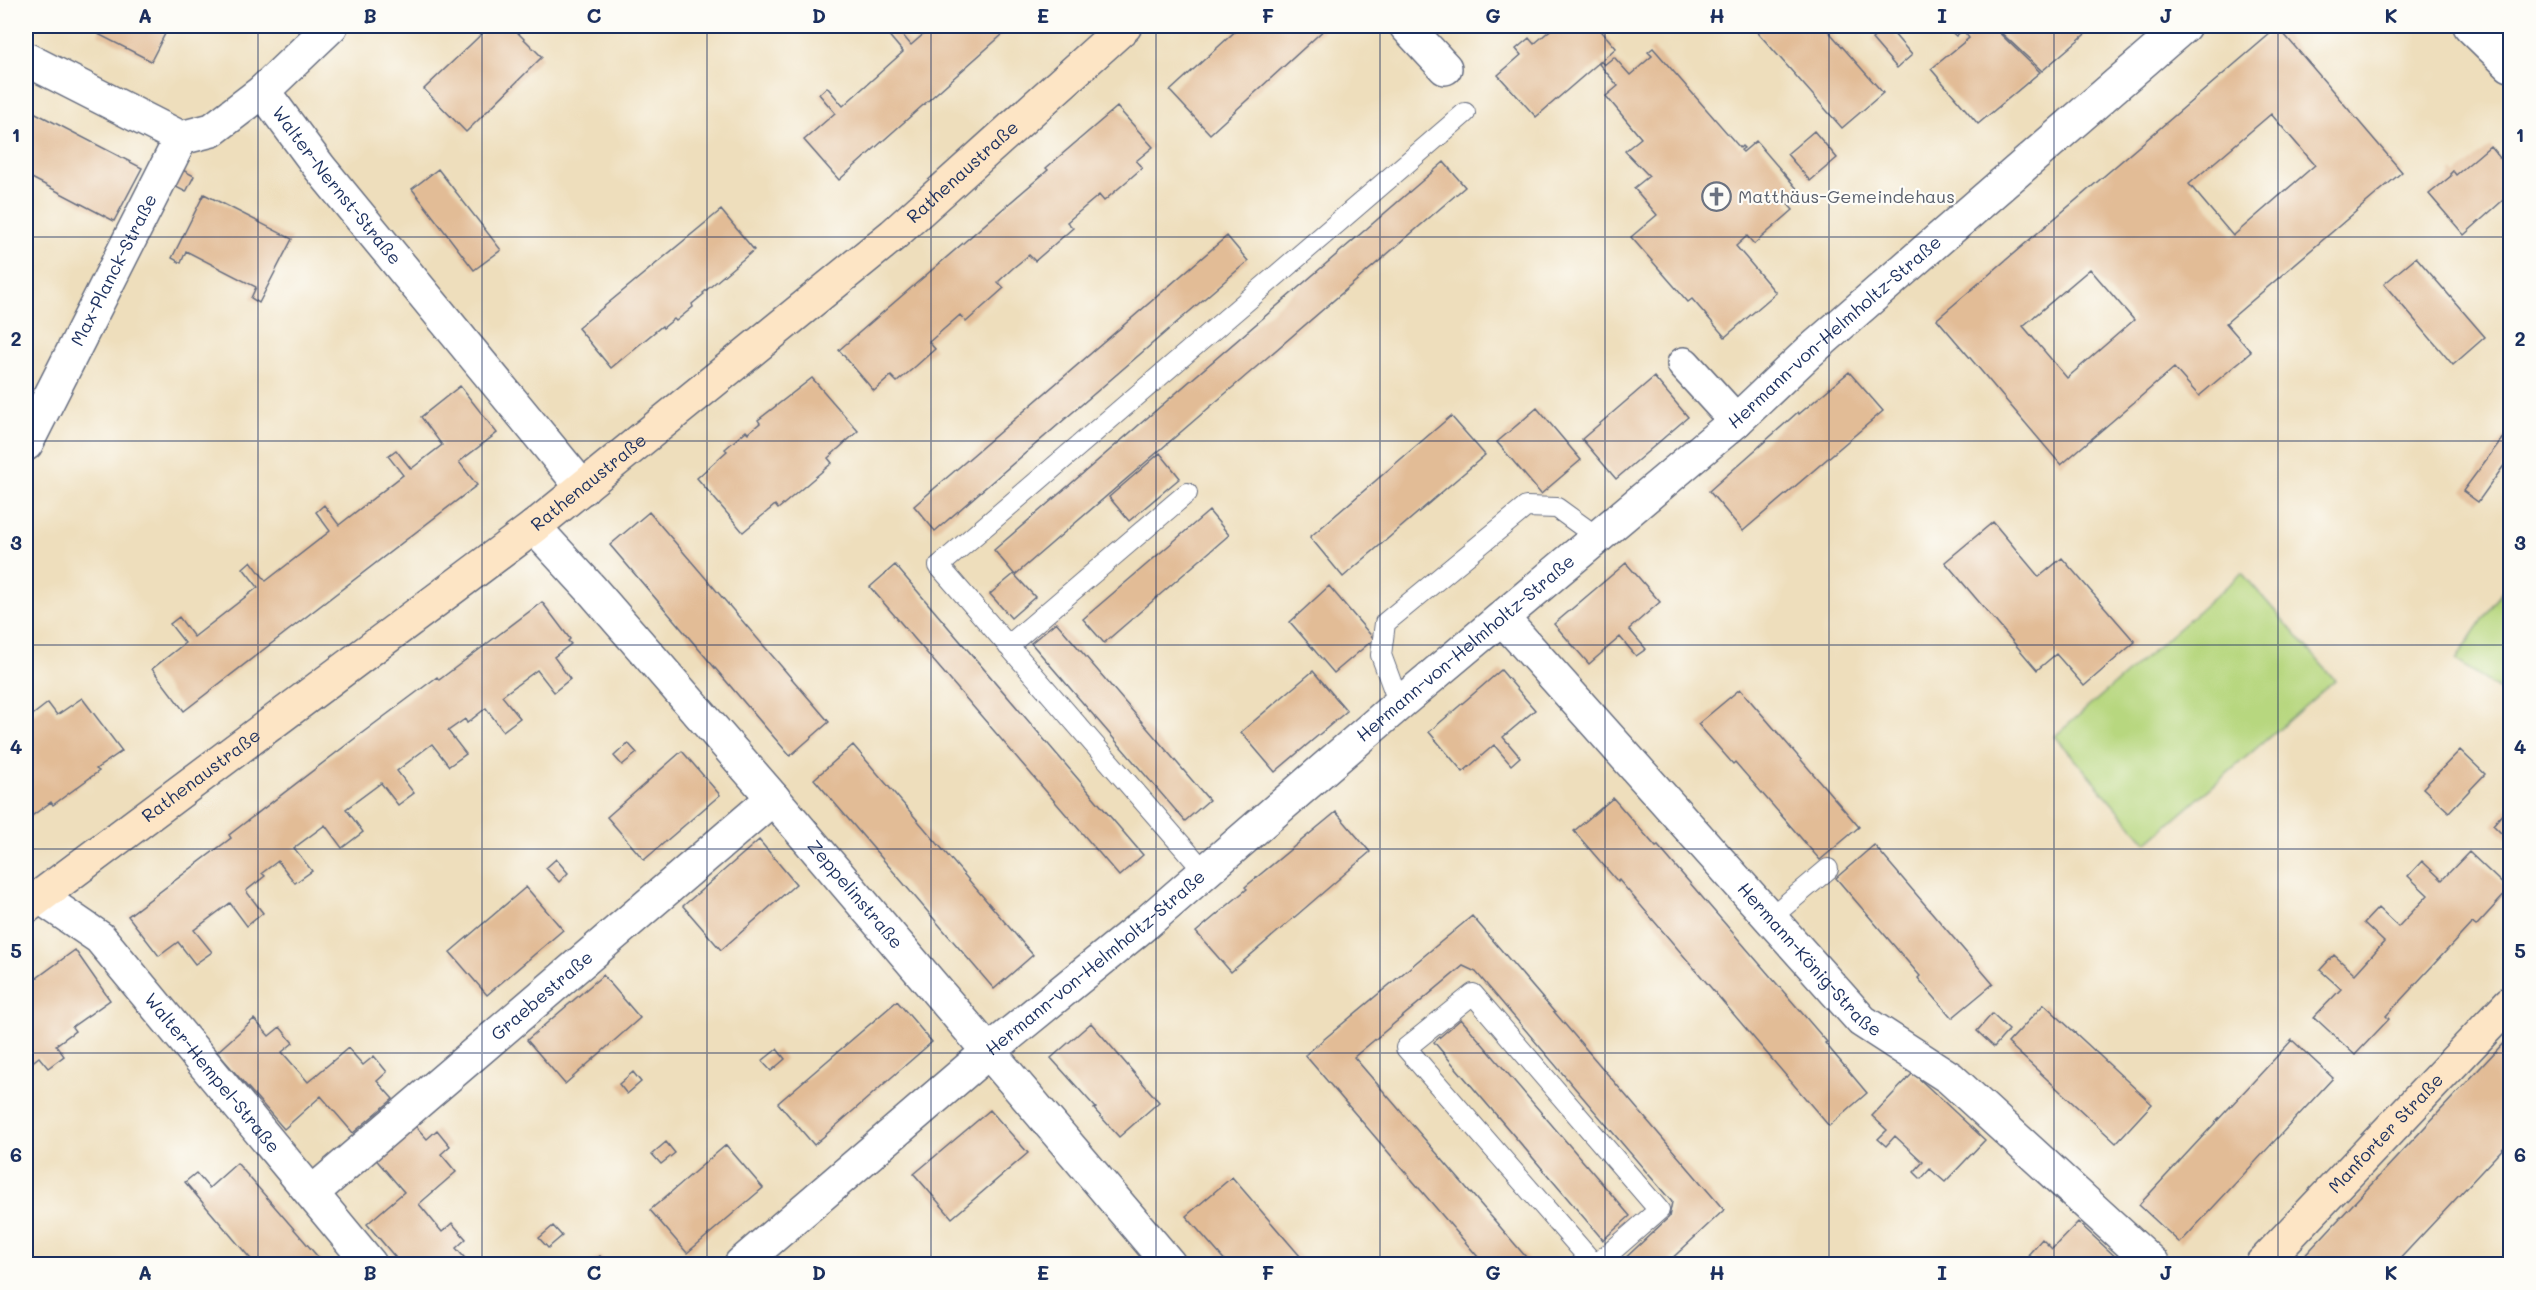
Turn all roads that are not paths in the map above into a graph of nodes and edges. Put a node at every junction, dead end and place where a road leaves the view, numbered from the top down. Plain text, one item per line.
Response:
1 (331, 26) edge
2 (1125, 26) edge
3 (1406, 26) edge
4 (2184, 26) edge
5 (2469, 26) edge
6 (26, 59) edge
7 (2511, 64) edge
8 (1445, 68) dead end
9 (263, 90) junction
10 (1465, 113) dead end
11 (181, 138) junction
12 (1684, 364) dead end
13 (36, 397) edge
14 (1736, 420) junction
15 (26, 444) edge
16 (583, 488) junction
17 (1187, 493) dead end
18 (534, 527) junction
19 (1597, 537) junction
20 (1502, 618) junction
21 (1008, 646) junction
22 (1399, 704) junction
23 (773, 798) junction
24 (1828, 869) dead end
25 (1204, 871) junction
26 (33, 902) edge
27 (1770, 918) junction
28 (2511, 1004) edge
29 (988, 1052) junction
30 (312, 1193) junction
31 (370, 1264) edge
32 (741, 1264) edge
33 (1169, 1264) edge
34 (1595, 1264) edge
35 (2152, 1264) edge
36 (2262, 1264) edge

1 - 9 street
2 - 16 main road, Rathenaustraße
3 - 8 street
4 - 14 street, Hermann-von-Helmholtz-Straße
5 - 7 street
6 - 11 street
9 - 11 street, Walter-Nernst-Straße
9 - 16 street, Walter-Nernst-Straße
10 - 21 lane
11 - 13 street, Max-Planck-Straße
12 - 14 street
13 - 15 street, Max-Planck-Straße
14 - 19 street, Hermann-von-Helmholtz-Straße
16 - 18 main road, Rathenaustraße
17 - 21 lane
18 - 23 street, Zeppelinstraße
18 - 26 main road, Rathenaustraße
19 - 20 street, Hermann-von-Helmholtz-Straße
19 - 22 lane
20 - 22 street, Hermann-von-Helmholtz-Straße
20 - 27 street, Hermann-König-Straße
21 - 25 lane
22 - 25 street, Hermann-von-Helmholtz-Straße
23 - 29 street, Zeppelinstraße
23 - 30 street, Graebestraße
24 - 27 lane
25 - 29 street, Hermann-von-Helmholtz-Straße
26 - 30 street, Walter-Hempel-Straße
27 - 35 street, Hermann-König-Straße
28 - 36 main road, Manforter Straße
29 - 32 street, Hermann-von-Helmholtz-Straße
29 - 33 street, Zeppelinstraße
30 - 31 street, Walter-Hempel-Straße
34 - 34 lane

